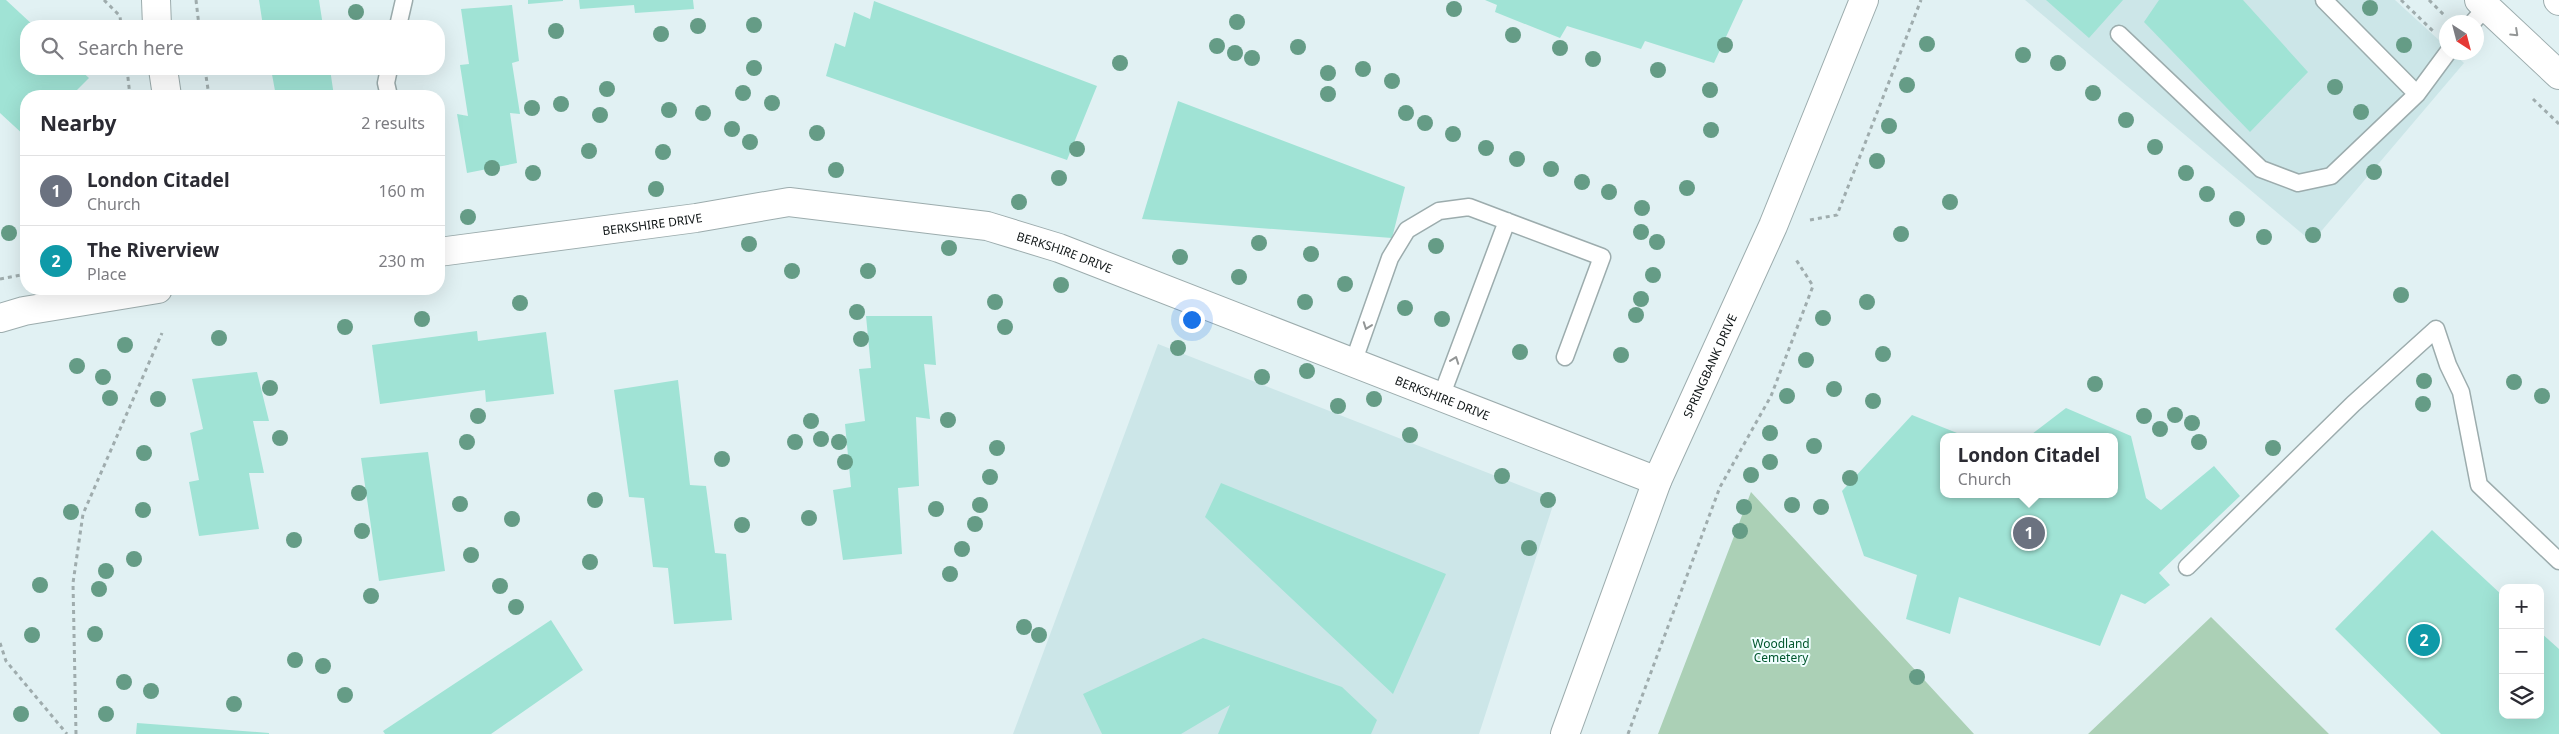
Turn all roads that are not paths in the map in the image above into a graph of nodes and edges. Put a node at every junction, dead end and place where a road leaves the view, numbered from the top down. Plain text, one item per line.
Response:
1 (404, 0) edge
2 (1864, 0) edge
3 (2324, 0) edge
4 (2483, 7) edge
5 (399, 20) edge
6 (2120, 34) dead end
7 (2442, 60) edge
8 (164, 75) edge
9 (388, 75) edge
10 (2559, 75) edge
11 (166, 90) edge
12 (388, 90) edge
13 (2418, 94) junction
14 (1507, 222) junction
15 (445, 251) edge
16 (121, 295) edge
17 (0, 318) edge
18 (1565, 357) dead end
19 (1353, 363) junction
20 (1441, 397) junction
21 (1657, 481) junction
22 (2559, 561) edge
23 (2187, 567) dead end
24 (1565, 734) edge

1 - 5 lane
2 - 21 street, SPRINGBANK DRIVE
3 - 13 lane
4 -> 10 street
6 - 13 lane
7 - 13 lane
8 - 11 street
9 - 12 lane
14 - 18 lane
14 -> 19 lane
20 -> 14 lane
15 - 19 street, BERKSHIRE DRIVE
16 - 17 street
19 - 20 street, BERKSHIRE DRIVE
20 - 21 street, BERKSHIRE DRIVE
21 - 24 street, SPRINGBANK DRIVE
22 - 23 lane

